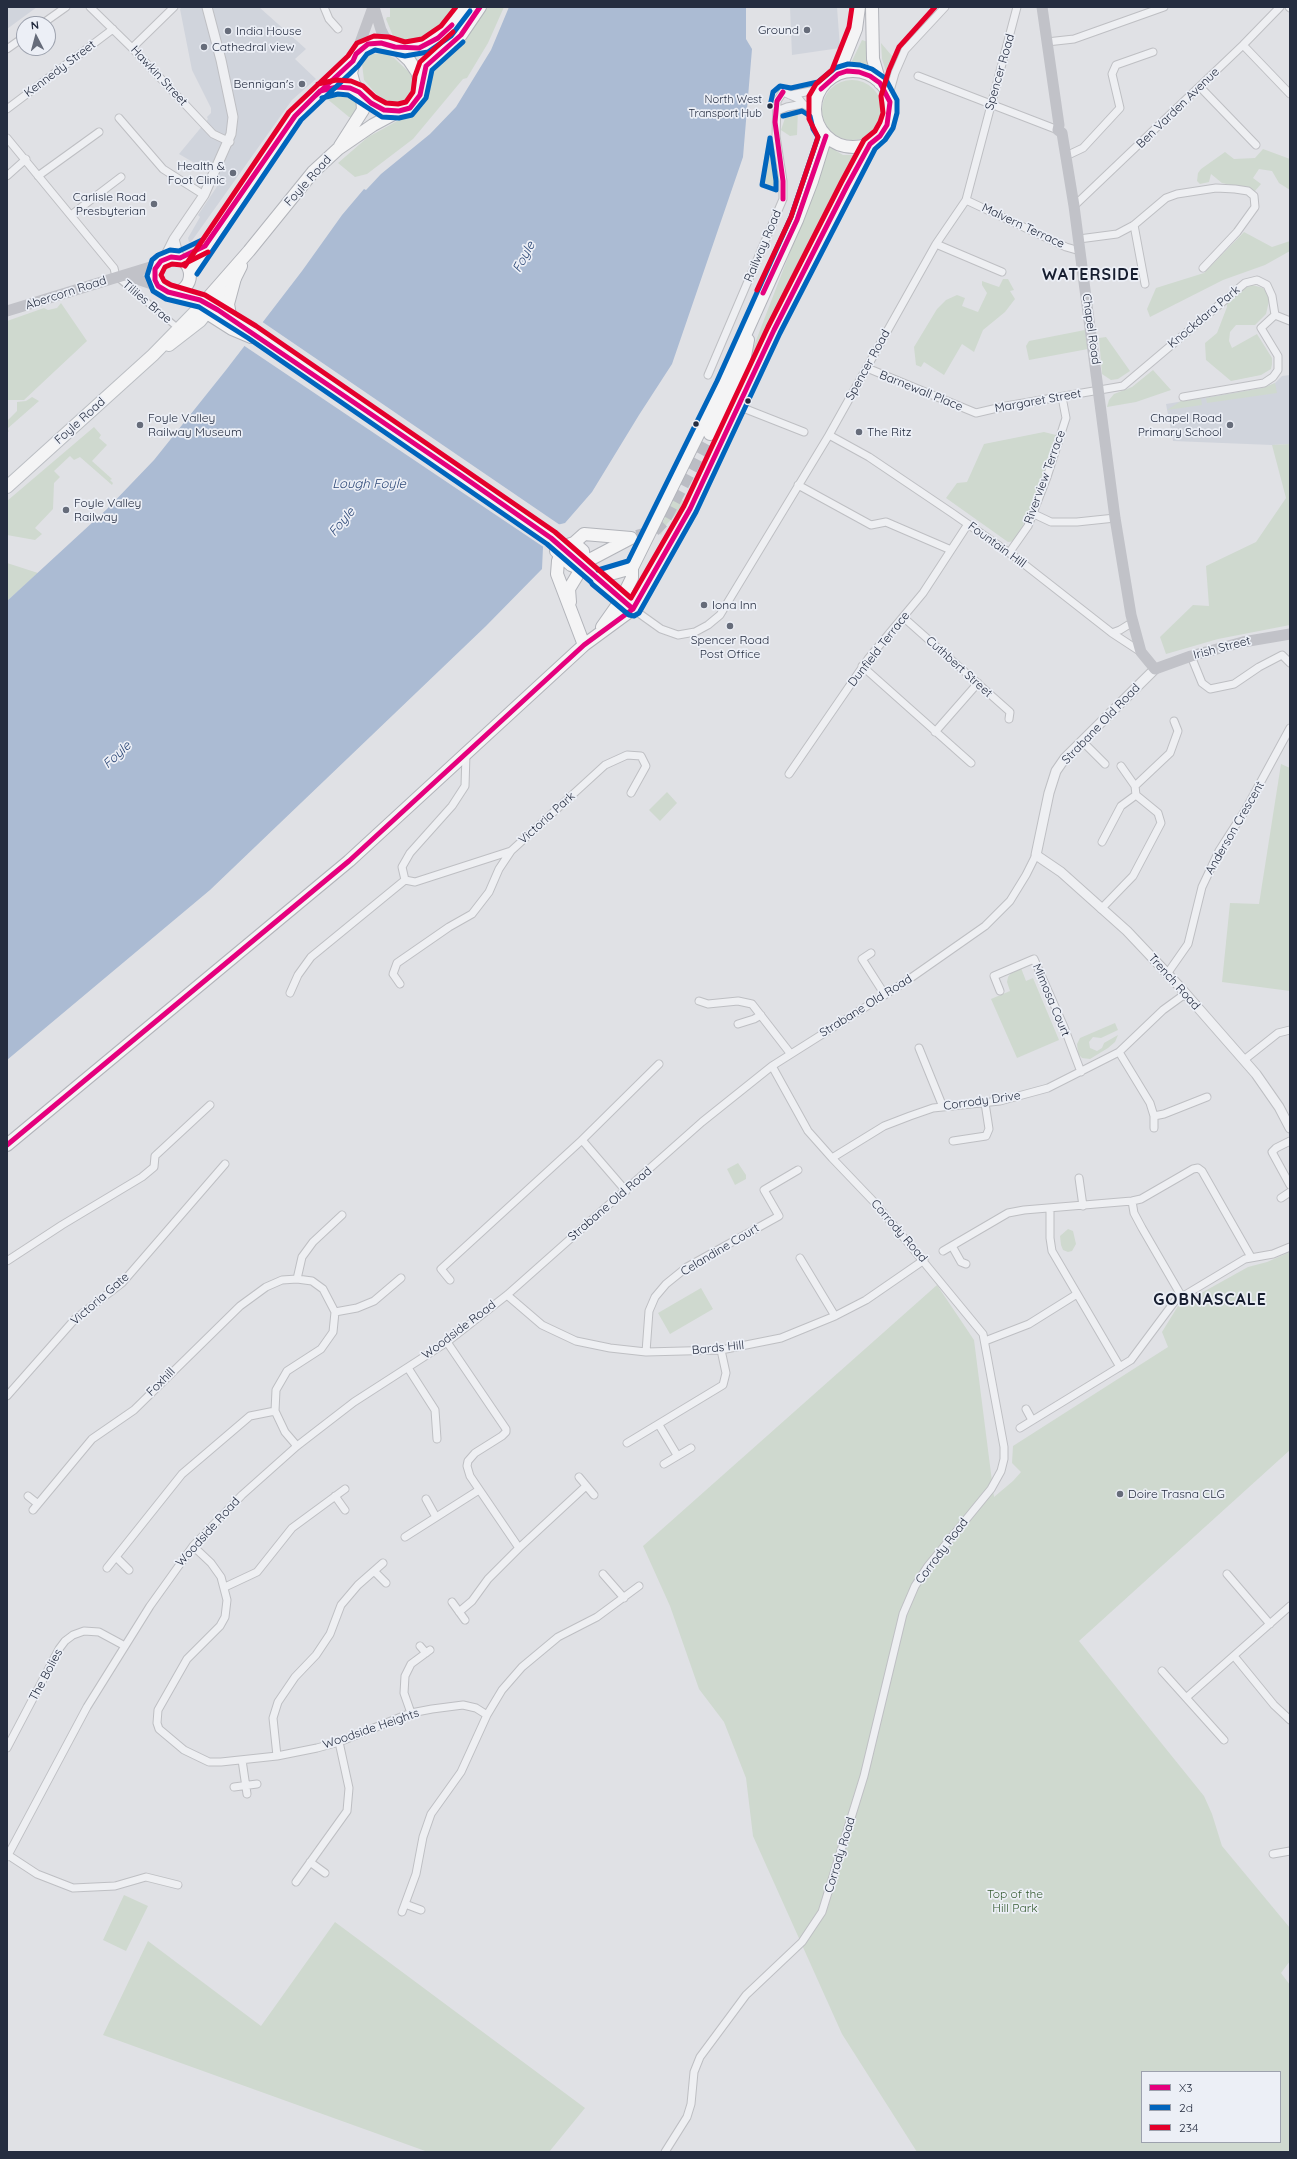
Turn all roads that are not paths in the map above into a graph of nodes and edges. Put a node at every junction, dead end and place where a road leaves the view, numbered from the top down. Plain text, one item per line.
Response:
1 (66, 7) edge
2 (90, 7) edge
3 (174, 7) edge
4 (207, 7) edge
5 (324, 7) edge
6 (374, 7) edge
7 (465, 7) edge
8 (480, 7) edge
9 (859, 7) edge
10 (872, 7) edge
11 (945, 7) edge
12 (1017, 7) edge
13 (1042, 7) edge
14 (1164, 7) edge
15 (1280, 7) edge
16 (53, 16) edge
17 (113, 29) junction
18 (338, 29) dead end
19 (1048, 42) junction
20 (16, 43) edge
21 (392, 45) junction
22 (1243, 45) junction
23 (132, 48) junction
24 (7, 49) edge
25 (1153, 52) dead end
26 (355, 58) junction
27 (838, 74) junction
28 (918, 76) dead end
29 (880, 83) junction
30 (421, 85) junction
31 (1200, 87) junction
32 (821, 89) junction
33 (320, 92) junction
34 (786, 93) junction
35 (361, 94) junction
36 (1290, 94) edge
37 (888, 98) junction
38 (803, 104) junction
39 (990, 104) junction
40 (7, 109) edge
41 (777, 111) junction
42 (816, 111) junction
43 (399, 112) junction
44 (119, 118) dead end
45 (1058, 130) junction
46 (99, 132) dead end
47 (826, 136) junction
48 (7, 138) edge
49 (230, 142) junction
50 (870, 144) junction
51 (1256, 145) dead end
52 (338, 149) junction
53 (1066, 156) junction
54 (26, 159) junction
55 (7, 176) edge
56 (38, 176) junction
57 (121, 177) dead end
58 (204, 194) junction
59 (966, 200) junction
60 (1074, 206) junction
61 (71, 215) junction
62 (1134, 225) junction
63 (174, 239) junction
64 (1079, 239) junction
65 (936, 244) junction
66 (205, 246) junction
67 (249, 251) junction
68 (1080, 251) junction
69 (180, 258) junction
70 (160, 262) junction
71 (1203, 268) dead end
72 (1002, 272) dead end
73 (190, 275) junction
74 (121, 276) junction
75 (235, 278) junction
76 (1145, 284) dead end
77 (158, 286) junction
78 (173, 293) junction
79 (204, 307) junction
80 (7, 311) edge
81 (755, 311) junction
82 (1275, 315) junction
83 (226, 319) junction
84 (1290, 321) edge
85 (178, 328) junction
86 (774, 330) junction
87 (153, 354) junction
88 (867, 368) junction
89 (708, 376) dead end
90 (1099, 390) junction
91 (731, 392) junction
92 (1062, 397) junction
93 (1183, 397) dead end
94 (738, 406) junction
95 (976, 413) joint
96 (804, 432) dead end
97 (710, 434) tunnel mouth
98 (829, 435) junction
99 (798, 485) junction
100 (7, 488) edge
101 (1034, 514) junction
102 (1115, 518) junction
103 (968, 524) junction
104 (574, 543) junction
105 (951, 550) junction
106 (1009, 553) junction
107 (559, 556) junction
108 (584, 564) junction
109 (632, 568) junction
110 (595, 577) junction
111 (622, 600) junction
112 (570, 607) junction
113 (632, 609) junction
114 (903, 617) junction
115 (1133, 622) junction
116 (600, 632) junction
117 (1112, 632) junction
118 (1290, 634) edge
119 (584, 645) junction
120 (1142, 652) junction
121 (1191, 656) junction
122 (1290, 663) edge
123 (862, 666) junction
124 (1155, 669) junction
125 (978, 684) junction
126 (1009, 719) dead end
127 (1174, 721) dead end
128 (1290, 728) edge
129 (935, 732) junction
130 (1082, 741) junction
131 (466, 754) junction
132 (971, 763) dead end
133 (1105, 764) dead end
134 (1121, 766) dead end
135 (789, 774) dead end
136 (1134, 786) junction
137 (631, 793) dead end
138 (1136, 795) junction
139 (1102, 842) dead end
140 (511, 851) junction
141 (1036, 855) junction
142 (405, 880) junction
143 (1101, 909) junction
144 (871, 953) dead end
145 (1167, 974) junction
146 (400, 984) dead end
147 (1000, 991) dead end
148 (290, 993) dead end
149 (1185, 994) junction
150 (885, 995) junction
151 (699, 1001) dead end
152 (761, 1015) junction
153 (738, 1024) dead end
154 (1290, 1030) edge
155 (919, 1048) dead end
156 (1119, 1052) junction
157 (790, 1053) junction
158 (1244, 1060) junction
159 (659, 1064) dead end
160 (772, 1066) junction
161 (1081, 1072) junction
162 (1207, 1097) dead end
163 (985, 1103) junction
164 (210, 1105) dead end
165 (943, 1107) junction
166 (1154, 1116) junction
167 (1154, 1128) dead end
168 (1290, 1128) edge
169 (582, 1140) junction
170 (953, 1141) dead end
171 (1290, 1141) edge
172 (7, 1145) edge
173 (832, 1158) junction
174 (225, 1164) dead end
175 (798, 1170) dead end
176 (1078, 1178) dead end
177 (1290, 1185) edge
178 (626, 1191) junction
179 (1290, 1192) edge
180 (1281, 1198) dead end
181 (1132, 1201) junction
182 (1083, 1206) junction
183 (1050, 1208) junction
184 (342, 1214) dead end
185 (952, 1246) junction
186 (1290, 1247) edge
187 (943, 1251) dead end
188 (1252, 1257) junction
189 (800, 1258) dead end
190 (924, 1260) junction
191 (7, 1261) edge
192 (966, 1264) dead end
193 (401, 1278) dead end
194 (297, 1279) junction
195 (450, 1280) dead end
196 (1077, 1294) junction
197 (507, 1295) junction
198 (1182, 1297) junction
199 (335, 1312) junction
200 (835, 1316) junction
201 (985, 1340) junction
202 (447, 1342) junction
203 (721, 1350) junction
204 (646, 1352) junction
205 (1120, 1367) junction
206 (408, 1368) junction
207 (7, 1396) edge
208 (1026, 1409) dead end
209 (275, 1411) junction
210 (1032, 1420) junction
211 (659, 1425) junction
212 (1020, 1428) dead end
213 (436, 1439) dead end
214 (627, 1443) dead end
215 (297, 1446) junction
216 (691, 1448) dead end
217 (677, 1455) junction
218 (664, 1464) dead end
219 (579, 1477) dead end
220 (586, 1486) junction
221 (345, 1489) dead end
222 (479, 1490) junction
223 (594, 1495) dead end
224 (28, 1496) dead end
225 (335, 1496) junction
226 (426, 1499) dead end
227 (38, 1504) junction
228 (33, 1510) dead end
229 (345, 1510) dead end
230 (436, 1517) junction
231 (405, 1537) dead end
232 (193, 1546) junction
233 (519, 1548) junction
234 (116, 1557) junction
235 (383, 1564) dead end
236 (107, 1568) dead end
237 (129, 1570) dead end
238 (374, 1571) junction
239 (603, 1574) dead end
240 (1227, 1574) dead end
241 (386, 1583) dead end
242 (638, 1586) dead end
243 (225, 1587) junction
244 (624, 1598) junction
245 (452, 1602) dead end
246 (1290, 1606) edge
247 (459, 1612) junction
248 (465, 1620) dead end
249 (1270, 1624) junction
250 (125, 1646) junction
251 (420, 1646) dead end
252 (1234, 1656) junction
253 (1162, 1672) dead end
254 (1187, 1697) junction
255 (411, 1714) junction
256 (487, 1715) junction
257 (1290, 1720) edge
258 (1224, 1740) dead end
259 (340, 1742) junction
260 (7, 1748) edge
261 (277, 1756) junction
262 (242, 1760) junction
263 (257, 1784) dead end
264 (246, 1785) junction
265 (234, 1787) dead end
266 (247, 1794) dead end
267 (1290, 1851) edge
268 (1273, 1854) dead end
269 (7, 1856) edge
270 (310, 1862) junction
271 (325, 1873) dead end
272 (296, 1882) dead end
273 (178, 1885) dead end
274 (405, 1904) junction
275 (421, 1910) dead end
276 (402, 1912) dead end
277 (665, 2152) edge

1 - 16 street
2 - 17 street, Hawkin Street
3 - 23 street
4 - 49 street
5 - 18 street
6 - 21 main road
6 - 26 main road
7 - 21 main road
8 - 30 main road
9 - 27 main road
10 - 29 main road
11 - 37 street
12 - 39 street, Spencer Road
13 - 19 main road, Chapel Road
14 - 19 street
15 - 22 street, Ben Varden Avenue
17 - 23 street, Hawkin Street
17 - 40 street, Kennedy Street
19 - 45 main road, Chapel Road
20 - 24 street
21 - 26 main road
21 - 30 main road
22 - 31 street, Ben Varden Avenue
22 - 36 street
23 - 49 street, Hawkin Street
25 - 53 street
26 - 33 main road
26 - 35 main road
27 - 29 main road
27 - 32 main road
28 - 39 street
29 - 37 main road
30 - 43 main road
31 - 51 street
31 - 60 street, Ben Varden Avenue
32 - 34 street
32 - 42 main road
33 - 35 main road
33 - 66 main road
34 - 38 street
34 - 41 street, Railway Road
35 - 43 main road
35 - 52 main road, Foyle Road
37 - 50 main road
38 - 41 street
38 - 42 street
39 - 45 street
39 - 59 street, Spencer Road
41 - 89 street, Railway Road
42 - 47 main road
43 - 52 main road, Foyle Road
44 - 58 street
45 - 53 main road, Chapel Road
46 - 56 street
47 - 50 main road
47 - 81 main road
48 - 54 street
49 - 58 street
50 - 86 main road
52 - 67 main road, Foyle Road
53 - 60 main road, Chapel Road
54 - 55 street
54 - 56 street
56 - 61 street
57 - 61 street
58 - 63 street
59 - 65 street, Spencer Road
59 - 68 street, Malvern Terrace
60 - 64 main road, Chapel Road
61 - 74 street
62 - 64 street
62 - 71 street
62 - 76 street
63 - 69 street
63 - 70 street
64 - 68 main road, Chapel Road
65 - 72 street
65 - 88 street, Spencer Road
66 - 69 main road
66 - 73 main road
67 - 75 main road, Foyle Road
67 - 79 main road, Foyle Road
68 - 90 main road, Chapel Road
69 - 70 main road
69 - 73 main road
70 - 74 main road, Abercorn Road
70 - 77 main road
73 - 78 main road
73 - 79 main road
74 - 77 main road
74 - 80 main road, Abercorn Road
74 - 85 street, Tiliies Brae
75 - 79 main road, Foyle Road
75 - 83 main road
77 - 78 main road
78 - 79 main road
79 - 83 main road
79 - 83 main road
79 - 85 main road, Foyle Road
79 - 87 main road, Foyle Road
79 - 110 main road, bridge
81 - 91 main road
81 - 109 main road
82 - 84 street
82 - 90 street, Knockdara Park
82 - 93 street
85 - 87 main road, Foyle Road
86 - 91 main road
86 - 94 main road
87 - 100 main road, Foyle Road
88 - 95 street, Barnewall Place
88 - 98 street, Spencer Road
90 - 92 street, Margaret Street
90 - 102 main road, Chapel Road
91 - 97 main road
92 - 95 street, Margaret Street
92 - 101 street, Riverview Terrace
94 - 96 street
94 - 113 main road
98 - 99 street, Spencer Road
98 - 103 street, Fountain Hill
99 - 105 street
99 - 113 street, Spencer Road
101 - 102 street
101 - 106 street, Riverview Terrace
102 - 115 main road, Chapel Road
103 - 105 street, Dunfield Terrace
103 - 106 street, Fountain Hill
104 - 107 main road
104 - 107 main road
104 - 108 main road
104 - 108 main road
105 - 114 street, Dunfield Terrace
106 - 117 street, Fountain Hill
107 - 108 main road
107 - 112 main road
108 - 112 main road
109 - 110 main road
109 - 111 main road
110 - 111 main road
111 - 113 main road
111 - 116 main road
112 - 119 main road
113 - 116 main road
114 - 123 street, Dunfield Terrace
114 - 125 street, Cuthbert Street
115 - 117 street
115 - 120 main road, Chapel Road
116 - 119 main road
117 - 120 street, Fountain Hill
118 - 121 main road, Irish Street
119 - 131 main road
120 - 124 main road, Fountain Hill
121 - 122 street
121 - 124 main road, Irish Street
123 - 129 street
123 - 135 street, Dunfield Terrace
124 - 130 street, Strabane Old Road
125 - 126 street, Cuthbert Street
125 - 129 street
127 - 136 street
128 - 145 street, Anderson Crescent
129 - 132 street
130 - 133 street
130 - 141 street, Strabane Old Road
131 - 142 street
131 - 172 main road
134 - 136 street
136 - 138 street
137 - 140 street, Victoria Park
138 - 139 street
138 - 143 street
140 - 142 street, Victoria Park
140 - 146 street
141 - 143 street, Trench Road
141 - 150 street, Strabane Old Road
142 - 148 street
143 - 145 street, Trench Road
144 - 150 street
145 - 149 street, Trench Road
147 - 161 street, Mimosa Court
149 - 156 street, Corrody Drive
149 - 158 street, Trench Road
150 - 157 street, Strabane Old Road
151 - 152 street
152 - 153 street
152 - 157 street
154 - 158 street
155 - 165 street
156 - 161 street, Corrody Drive
156 - 166 street
157 - 160 street, Strabane Old Road
158 - 168 street, Trench Road
159 - 169 street
160 - 173 street, Corrody Road
160 - 178 street, Strabane Old Road
161 - 163 street, Corrody Drive
162 - 166 street
163 - 165 street, Corrody Drive
163 - 170 street
164 - 191 street
165 - 173 street, Corrody Drive
166 - 167 street
169 - 178 street
169 - 195 street
171 - 177 street
173 - 190 street, Corrody Road
174 - 207 street, Victoria Gate
175 - 204 street, Celandine Court
176 - 182 street
178 - 197 street, Strabane Old Road
179 - 180 street
181 - 182 street
181 - 188 street
181 - 198 street
182 - 183 street
183 - 185 street
183 - 196 street
184 - 194 street
185 - 187 street
185 - 192 street
186 - 188 street
188 - 198 street
189 - 200 street
190 - 200 street, Bards Hill
190 - 201 street, Corrody Road
193 - 199 street
194 - 199 street, Foxhill
194 - 227 street, Foxhill
196 - 201 street
196 - 205 street
197 - 202 street, Woodside Road
197 - 204 street, Bards Hill
198 - 205 street
199 - 209 street
200 - 203 street, Bards Hill
201 - 277 street, Corrody Road
202 - 206 street, Woodside Road
202 - 222 street
203 - 204 street, Bards Hill
203 - 211 street
205 - 210 street
206 - 213 street
206 - 215 street, Woodside Road
208 - 210 street
209 - 215 street
209 - 234 street
210 - 212 street
211 - 214 street
211 - 217 street
215 - 232 street, Woodside Road
216 - 217 street
217 - 218 street
219 - 220 street
220 - 223 street
220 - 233 street
221 - 225 street
222 - 230 street
222 - 233 street
224 - 227 street
225 - 229 street
225 - 243 street
226 - 230 street
227 - 228 street, Foxhill
230 - 231 street
232 - 243 street, Woodside Heights
232 - 250 street, Woodside Road
233 - 247 street
234 - 236 street
234 - 237 street
235 - 238 street
238 - 241 street
238 - 261 street
239 - 244 street
240 - 249 street
242 - 244 street
243 - 262 street, Woodside Heights
244 - 256 street
245 - 247 street
246 - 249 street
247 - 248 street
249 - 252 street
250 - 260 street, The Bolies
250 - 269 street, Woodside Road
251 - 255 street
252 - 254 street
252 - 257 street
253 - 254 street
254 - 258 street
255 - 256 street, Woodside Heights
255 - 259 street, Woodside Heights
256 - 274 street
259 - 261 street, Woodside Heights
259 - 270 street
261 - 262 street, Woodside Heights
262 - 264 street
263 - 264 street
264 - 265 street
264 - 266 street
267 - 268 street
269 - 273 street
270 - 271 street
270 - 272 street
274 - 275 street
274 - 276 street

